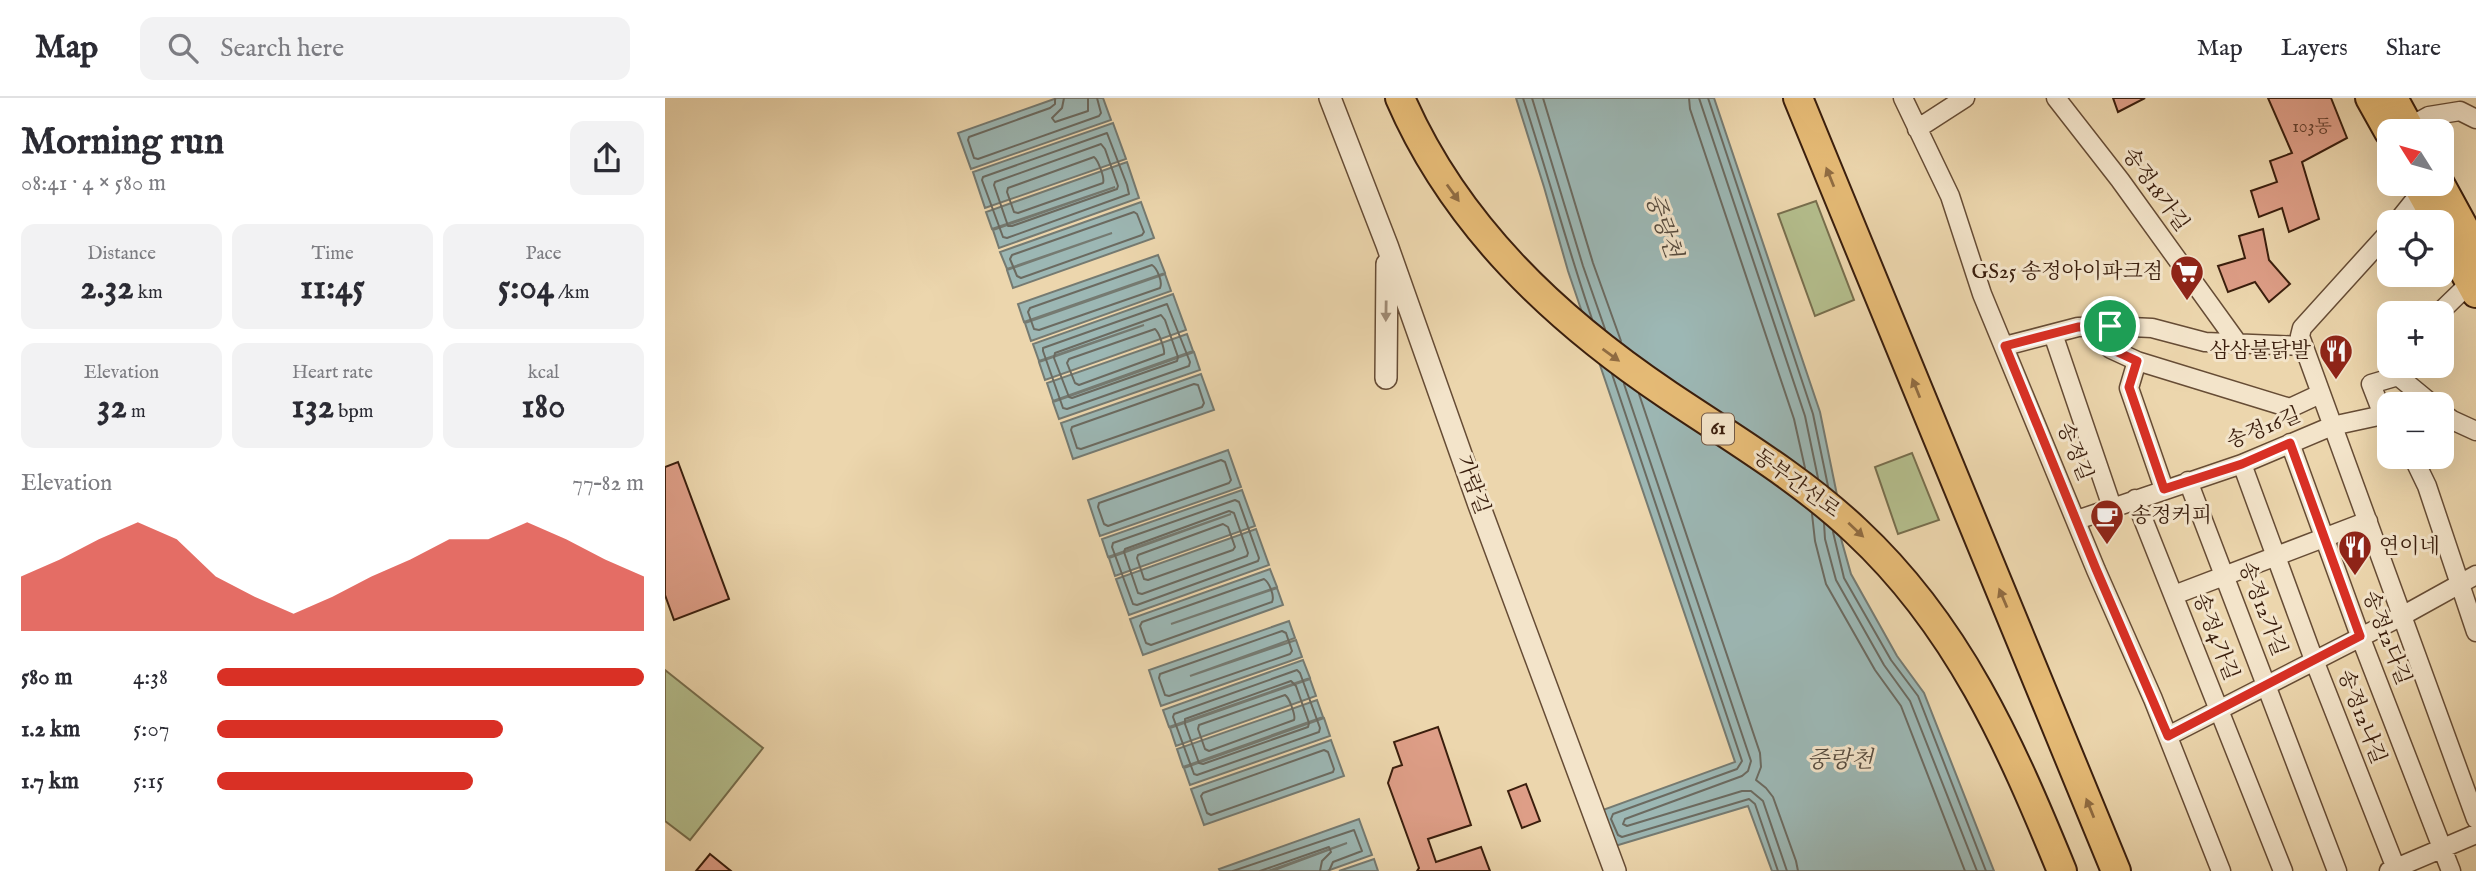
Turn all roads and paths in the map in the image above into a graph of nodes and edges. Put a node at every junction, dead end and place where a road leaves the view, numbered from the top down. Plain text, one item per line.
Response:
1 (1330, 98) edge
2 (1400, 98) edge
3 (1798, 98) edge
4 (1903, 98) edge
5 (1965, 98) edge
6 (2056, 98) edge
7 (2370, 98) edge
8 (2393, 98) edge
9 (2476, 118) edge
10 (2392, 119) edge
11 (2400, 119) edge
12 (2423, 119) edge
13 (1917, 129) junction
14 (2418, 196) edge
15 (2434, 196) edge
16 (2407, 210) edge
17 (1387, 245) junction
18 (2377, 245) edge
19 (2476, 250) edge
20 (2454, 253) edge
21 (2473, 288) edge
22 (2454, 302) edge
23 (2110, 326) junction
24 (2053, 334) junction
25 (2239, 345) junction
26 (2005, 346) junction
27 (2302, 346) junction
28 (2137, 361) junction
29 (1386, 378) dead end
30 (2385, 378) edge
31 (2408, 378) edge
32 (2421, 392) edge
33 (2320, 394) junction
34 (2377, 398) edge
35 (2377, 420) edge
36 (2454, 421) edge
37 (2332, 426) junction
38 (2476, 431) edge
39 (2290, 443) junction
40 (2242, 464) junction
41 (2419, 469) edge
42 (2188, 481) junction
43 (2164, 489) junction
44 (2135, 499) junction
45 (2112, 507) junction
46 (2077, 520) junction
47 (2368, 521) junction
48 (2323, 537) junction
49 (2275, 556) junction
50 (2224, 575) junction
51 (2476, 575) edge
52 (2458, 584) junction
53 (2174, 595) junction
54 (2402, 615) junction
55 (2476, 632) edge
56 (2360, 636) junction
57 (2314, 660) junction
58 (2266, 684) junction
59 (2218, 708) junction
60 (2168, 736) junction
61 (2476, 819) edge
62 (2476, 834) edge
63 (2443, 848) junction
64 (2394, 870) edge
65 (1615, 871) edge
66 (2061, 871) edge
67 (2116, 871) edge
68 (2221, 871) edge
69 (2283, 871) edge
70 (2337, 871) edge
71 (2451, 871) edge

1 - 17 street, 가람길
2 -> 66 main road, 동부간선로 / 61
67 -> 3 main road
4 - 13 street
5 - 13 street
6 - 25 street, 송정18가길
7 - 10 main road
8 - 11 main road
9 - 12 street
13 - 26 street, 송정길
14 - 16 street
15 - 19 main road
17 -> 29 street
17 - 65 street, 가람길
18 - 27 street
20 - 21 main road
21 - 22 street
23 - 24 street
23 - 25 street
23 - 28 street
24 - 26 street
24 - 45 street
25 - 27 street
26 - 46 street, 송정길
27 - 33 street
28 - 33 street
28 - 43 street
30 - 34 street
31 - 32 street
33 - 37 street
35 - 37 street, 송정16길
36 - 38 street
37 - 39 street, 송정16길
37 - 47 street
39 - 40 street, 송정16길
39 - 48 street, 송정12다길
40 - 42 street, 송정16길
40 - 49 street, 송정12나길
41 - 52 street
42 - 43 street, 송정16길
42 - 50 street, 송정12가길
43 - 44 street, 송정16길
44 - 45 street, 송정16길
44 - 53 street, 송정4가길
45 - 46 street, 송정16길
46 - 60 street, 송정길
47 - 48 street
47 - 54 street
48 - 49 street
48 - 56 street, 송정12다길
49 - 50 street
49 - 57 street, 송정12나길
50 - 53 street
50 - 58 street, 송정12가길
51 - 52 street
52 - 54 street
52 - 55 street
53 - 59 street, 송정4가길
54 - 56 street
54 - 61 street
56 - 57 street
56 - 63 street, 송정12다길
57 - 58 street
57 - 64 street, 송정12나길
58 - 59 street
58 - 70 street, 송정12가길
59 - 60 street
59 - 69 street, 송정4가길
60 - 68 street, 송정길
62 - 63 street
63 - 64 street
63 - 71 street, 송정12다길

